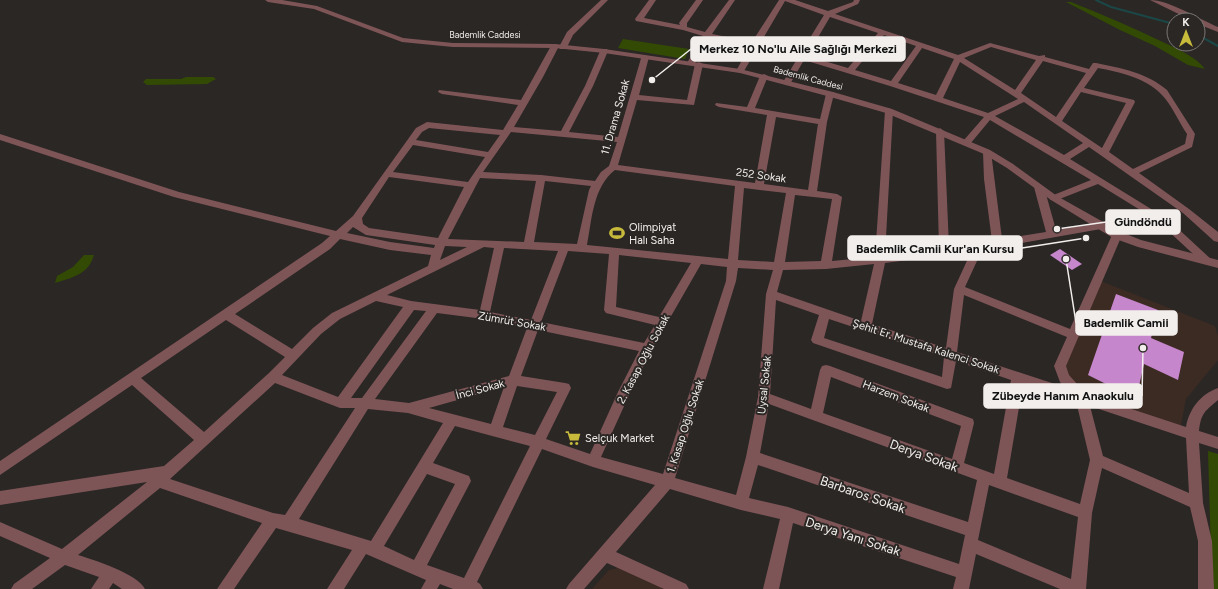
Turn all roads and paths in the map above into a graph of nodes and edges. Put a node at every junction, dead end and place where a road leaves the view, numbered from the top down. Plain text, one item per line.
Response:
1 (268, 0) edge
2 (605, 0) edge
3 (653, 0) edge
4 (700, 0) edge
5 (732, 0) edge
6 (782, 0) edge
7 (788, 0) edge
8 (857, 0) edge
9 (1153, 0) edge
10 (1179, 12) edge
11 (828, 14) junction
12 (1206, 24) edge
13 (684, 28) junction
14 (1218, 30) edge
15 (882, 32) junction
16 (707, 35) junction
17 (754, 45) junction
18 (921, 45) junction
19 (559, 46) junction
20 (604, 51) junction
21 (802, 56) junction
22 (645, 57) junction
23 (958, 58) junction
24 (1042, 58) junction
25 (690, 63) junction
26 (700, 64) junction
27 (740, 70) junction
28 (850, 71) junction
29 (1091, 72) junction
30 (764, 76) junction
31 (788, 82) junction
32 (893, 84) junction
33 (1079, 89) junction
34 (442, 92) dead end
35 (830, 94) junction
36 (1016, 94) junction
37 (634, 97) junction
38 (938, 99) junction
39 (1024, 99) junction
40 (524, 103) junction
41 (719, 105) dead end
42 (750, 110) junction
43 (889, 111) junction
44 (772, 113) junction
45 (989, 116) junction
46 (1057, 121) junction
47 (823, 122) junction
48 (507, 131) junction
49 (940, 131) junction
50 (564, 134) junction
51 (0, 137) edge
52 (622, 140) junction
53 (410, 142) junction
54 (967, 142) junction
55 (1089, 143) junction
56 (988, 152) junction
57 (1104, 153) junction
58 (491, 155) junction
59 (1064, 159) junction
60 (613, 167) junction
61 (1132, 173) junction
62 (387, 174) junction
63 (477, 175) junction
64 (540, 178) junction
65 (1099, 180) junction
66 (597, 184) junction
67 (740, 184) junction
68 (470, 185) junction
69 (759, 186) junction
70 (1039, 187) junction
71 (792, 191) junction
72 (812, 194) junction
73 (1054, 198) junction
74 (357, 218) junction
75 (1101, 226) junction
76 (1052, 234) junction
77 (339, 235) junction
78 (1117, 235) junction
79 (1218, 238) edge
80 (483, 244) junction
81 (998, 244) junction
82 (500, 245) junction
83 (528, 246) junction
84 (439, 247) junction
85 (978, 247) junction
86 (564, 248) junction
87 (581, 248) junction
88 (614, 251) junction
89 (944, 252) junction
90 (698, 260) junction
91 (880, 260) junction
92 (1208, 261) junction
93 (733, 264) junction
94 (1218, 264) edge
95 (826, 265) junction
96 (779, 266) junction
97 (432, 268) junction
98 (959, 289) junction
99 (771, 294) junction
100 (377, 297) junction
101 (411, 305) junction
102 (434, 309) junction
103 (825, 313) junction
104 (226, 314) junction
105 (484, 315) junction
106 (662, 322) junction
107 (535, 325) junction
108 (866, 326) junction
109 (1074, 334) junction
110 (647, 348) junction
111 (951, 355) junction
112 (293, 356) junction
113 (273, 377) junction
114 (1018, 377) junction
115 (132, 378) junction
116 (512, 380) junction
117 (1218, 393) edge
118 (764, 397) junction
119 (1081, 397) junction
120 (340, 403) junction
121 (365, 403) junction
122 (408, 408) junction
123 (816, 416) junction
124 (452, 419) junction
125 (495, 430) junction
126 (1192, 434) junction
127 (204, 440) junction
128 (538, 442) junction
129 (1218, 443) edge
130 (753, 457) junction
131 (1096, 460) junction
132 (593, 461) junction
133 (423, 466) junction
134 (956, 467) junction
135 (0, 469) edge
136 (169, 472) junction
137 (984, 477) junction
138 (158, 481) junction
139 (667, 482) junction
140 (1000, 483) junction
141 (0, 498) edge
142 (741, 503) junction
143 (1196, 503) junction
144 (1085, 513) junction
145 (788, 514) junction
146 (280, 522) junction
147 (0, 529) edge
148 (972, 538) junction
149 (368, 548) junction
150 (604, 554) junction
151 (64, 557) junction
152 (417, 569) junction
153 (965, 573) junction
154 (111, 574) junction
155 (432, 582) edge
156 (469, 588) edge
157 (19, 589) edge
158 (98, 589) edge
159 (137, 589) edge
160 (225, 589) edge
161 (335, 589) edge
162 (574, 589) edge
163 (681, 589) edge
164 (771, 589) edge
165 (961, 589) edge
166 (1078, 589) edge
167 (1206, 589) edge

1 - 19 street, Bademlik Caddesi
2 - 19 street
3 - 13 street
4 - 13 street
5 - 16 street
6 - 17 street
7 - 11 street
8 - 11 street
9 - 10 street
11 - 15 street
11 - 21 street
12 - 14 street
13 - 16 street
15 - 18 street
15 - 28 street
16 - 17 street
16 - 25 street
17 - 27 street
18 - 23 street
18 - 32 street
19 - 20 street, Bademlik Caddesi
19 - 40 street
20 - 22 street, Bademlik Caddesi
20 - 50 street
21 - 28 street
21 - 31 street
22 - 25 street, Bademlik Caddesi
22 - 37 street, 11. Drama Sokak
23 - 24 street
23 - 36 street
23 - 38 street
24 - 29 street
24 - 36 street
25 - 26 street, Bademlik Caddesi
26 - 27 street, Bademlik Caddesi
26 - 37 street
27 - 30 street, Bademlik Caddesi
28 - 32 street
29 - 33 street
29 - 61 street
30 - 31 street, Bademlik Caddesi
30 - 42 street
31 - 35 street, Bademlik Caddesi
32 - 38 street
33 - 46 street
33 - 57 street
34 - 40 street
35 - 43 street, Bademlik Caddesi
35 - 47 street
36 - 39 street
37 - 52 street, 11. Drama Sokak
38 - 45 street
39 - 45 street
39 - 46 street
40 - 48 street
41 - 42 street
42 - 44 street
43 - 49 street, Bademlik Caddesi
43 - 91 street
44 - 47 street
44 - 69 street
45 - 54 street
45 - 59 street
46 - 55 street
47 - 72 street
48 - 50 street
48 - 53 street
48 - 58 street
49 - 54 street, Bademlik Caddesi
49 - 89 street
50 - 52 street
51 - 77 street
52 - 60 street, 11. Drama Sokak
53 - 58 street
53 - 62 street
54 - 56 street, Bademlik Caddesi
55 - 57 street
55 - 59 street
56 - 70 street, Bademlik Caddesi
56 - 81 street
57 - 61 street
58 - 63 street
59 - 65 street
60 - 66 street, 11. Drama Sokak
60 - 67 street, 252 Sokak
61 - 79 street
62 - 68 street
62 - 74 street
63 - 64 street
63 - 68 street
64 - 66 street
64 - 83 street
65 - 73 street
65 - 92 street
66 - 87 street, 11. Drama Sokak
67 - 69 street, 252 Sokak
67 - 93 street, 1. Kasap Oğlu Sokak
68 - 84 street
69 - 71 street, 252 Sokak
70 - 73 street, Bademlik Caddesi
70 - 76 street
71 - 72 street, 252 Sokak
71 - 96 street, Uysal Sokak
72 - 95 street, 252 Sokak
73 - 75 street, Bademlik Caddesi
74 - 77 street
74 - 84 street
75 - 76 street
75 - 78 street, Bademlik Caddesi
76 - 81 street
77 - 84 street
77 - 104 street
78 - 92 street, Bademlik Caddesi
78 - 109 street
80 - 82 street
80 - 84 street
80 - 97 street
81 - 85 street
82 - 83 street
82 - 105 street
83 - 86 street
84 - 97 street
85 - 89 street
85 - 98 street
86 - 87 street
86 - 107 street
87 - 88 street
88 - 90 street
88 - 106 street
89 - 91 street
90 - 93 street
90 - 106 street, 2. Kasap Oğlu Sokak
91 - 95 street
91 - 108 street
92 - 94 street, Bademlik Caddesi
93 - 96 street
93 - 139 street, 1. Kasap Oğlu Sokak
95 - 96 street
96 - 99 street, Uysal Sokak
97 - 100 street
98 - 109 street
98 - 111 street
99 - 103 street, Şehit Er. Mustafa Kalenci Sokak
99 - 118 street, Uysal Sokak
100 - 101 street, Zümrüt Sokak
100 - 112 street
101 - 102 street, Zümrüt Sokak
101 - 120 street
102 - 105 street, Zümrüt Sokak
102 - 121 street
103 - 108 street, Şehit Er. Mustafa Kalenci Sokak
103 - 111 street
104 - 112 street
104 - 115 street
105 - 107 street, Zümrüt Sokak
106 - 110 street, 2. Kasap Oğlu Sokak
107 - 110 street, Zümrüt Sokak
107 - 116 street
108 - 111 street, Şehit Er. Mustafa Kalenci Sokak
109 - 119 street
110 - 132 street, 2. Kasap Oğlu Sokak
111 - 114 street, Şehit Er. Mustafa Kalenci Sokak
112 - 113 street
113 - 120 street
113 - 127 street
114 - 119 street, Şehit Er. Mustafa Kalenci Sokak
114 - 140 street
115 - 127 street
115 - 135 street
116 - 122 street, İnci Sokak
116 - 125 street
116 - 128 street, İnci Sokak
117 - 126 street
118 - 123 street, Derya Sokak
118 - 130 street, Uysal Sokak
119 - 126 street, Şehit Er. Mustafa Kalenci Sokak
119 - 131 street
120 - 121 street
121 - 122 street
121 - 146 street
122 - 124 street, Derya Yanı Sokak
123 - 134 street, Derya Sokak
123 - 134 street, Harzem Sokak
124 - 125 street, Derya Yanı Sokak
124 - 133 street
125 - 128 street, Derya Yanı Sokak
126 - 129 street, Şehit Er. Mustafa Kalenci Sokak
126 - 143 street
127 - 136 street
128 - 132 street, Derya Yanı Sokak
128 - 156 street
130 - 142 street, Uysal Sokak
130 - 148 street, Barbaros Sokak
131 - 143 street
131 - 144 street
132 - 139 street, Derya Yanı Sokak
133 - 149 street
133 - 152 street
134 - 137 street, Derya Sokak
136 - 138 street
136 - 141 street
137 - 140 street, Derya Sokak
137 - 148 street
138 - 146 street
138 - 151 street
139 - 142 street, Derya Yanı Sokak
139 - 150 street, 1. Kasap Oğlu Sokak
140 - 144 street, Derya Sokak
142 - 145 street, Derya Yanı Sokak
143 - 167 street
144 - 166 street
145 - 153 street, Derya Yanı Sokak
145 - 164 street
146 - 149 street
146 - 160 street
147 - 151 street
148 - 153 street
148 - 166 street, Barbaros Sokak
149 - 152 street
149 - 161 street
150 - 162 street, 1. Kasap Oğlu Sokak
150 - 163 street
151 - 154 street
151 - 157 street
152 - 155 street
153 - 165 street
154 - 158 street
154 - 159 street
155 - 156 street

